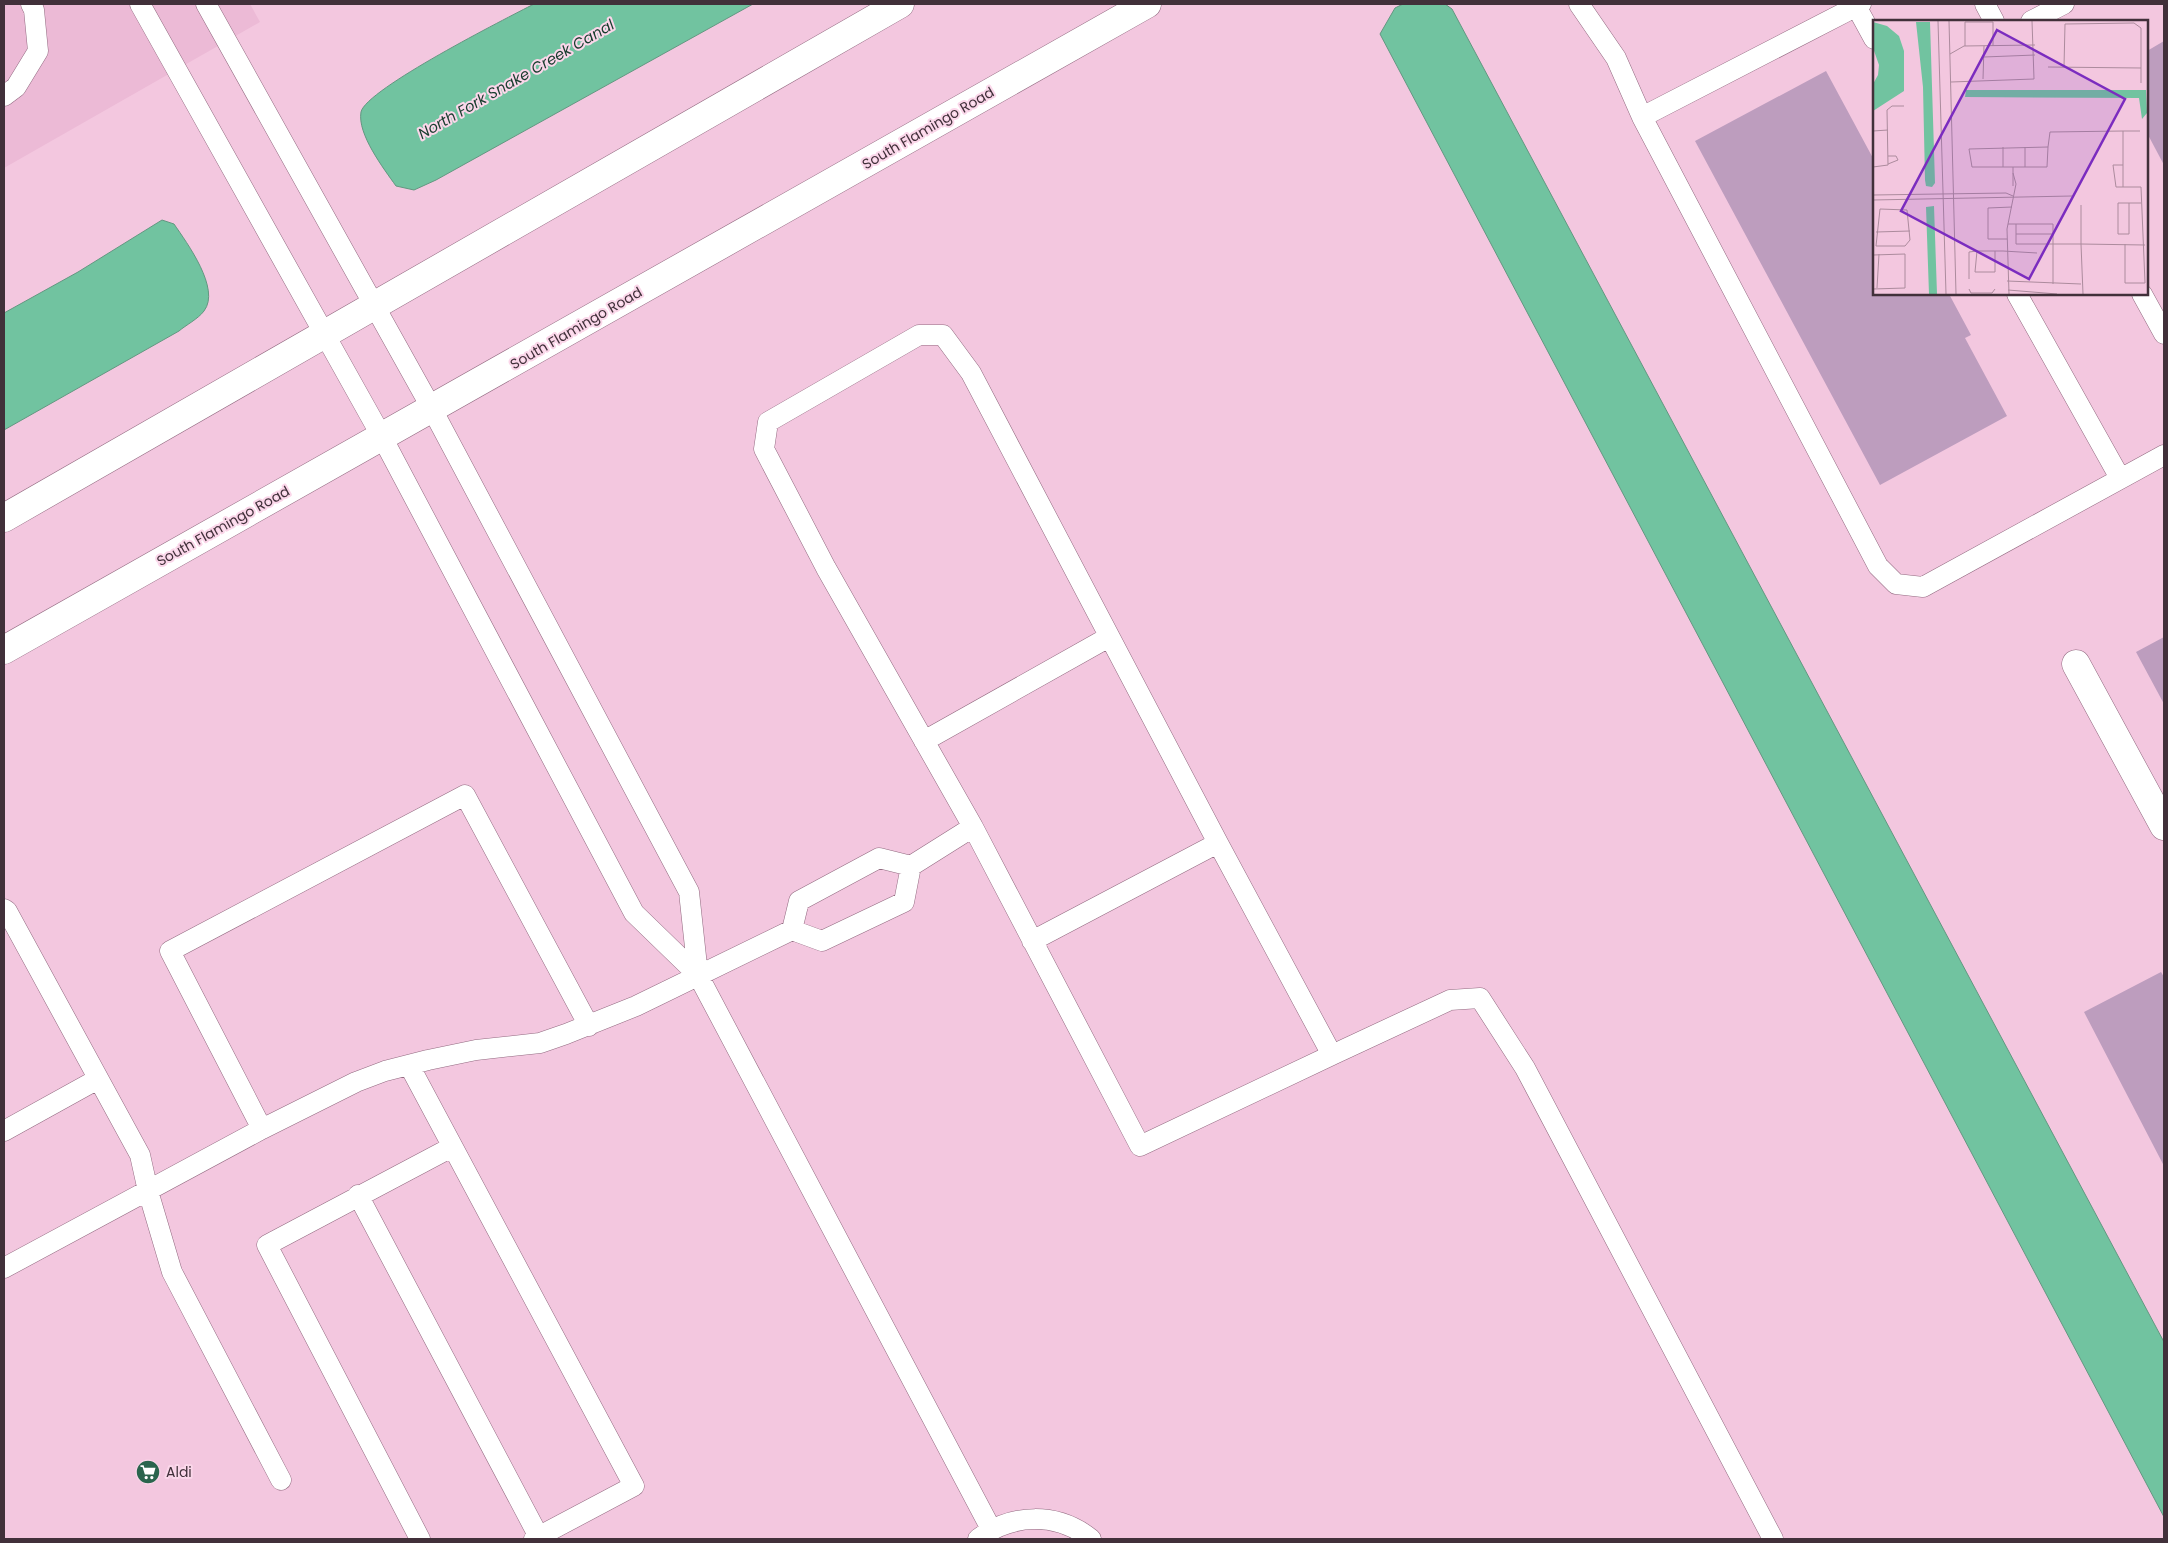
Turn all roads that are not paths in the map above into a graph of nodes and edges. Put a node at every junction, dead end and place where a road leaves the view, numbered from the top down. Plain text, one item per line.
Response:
1 (31, 4) edge
2 (140, 4) edge
3 (206, 4) edge
4 (900, 4) edge
5 (1147, 4) edge
6 (1579, 4) edge
7 (1985, 4) edge
8 (2064, 4) edge
9 (1859, 5) edge
10 (1993, 20) edge
11 (2033, 20) edge
12 (1873, 37) edge
13 (4, 96) edge
14 (1642, 117) junction
15 (2018, 295) edge
16 (2143, 295) edge
17 (374, 304) junction
18 (323, 334) junction
19 (2164, 334) edge
20 (432, 409) junction
21 (382, 437) junction
22 (2164, 455) edge
23 (2120, 478) junction
24 (4, 518) edge
25 (1109, 637) junction
26 (4, 650) edge
27 (2076, 664) dead end
28 (924, 741) junction
29 (2161, 813) edge
30 (973, 827) junction
31 (1218, 844) junction
32 (911, 866) junction
33 (5, 909) edge
34 (792, 930) junction
35 (1032, 941) junction
36 (698, 975) junction
37 (589, 1026) junction
38 (1332, 1055) junction
39 (409, 1065) junction
40 (98, 1079) junction
41 (262, 1129) junction
42 (4, 1131) edge
43 (452, 1147) junction
44 (148, 1191) junction
45 (358, 1195) junction
46 (4, 1268) edge
47 (281, 1480) dead end
48 (984, 1534) edge
49 (536, 1538) edge
50 (420, 1539) edge
51 (1091, 1539) edge
52 (1773, 1539) edge

1 - 13 lane
2 - 18 lane
3 - 17 lane
4 - 17 main road
5 - 20 main road, South Flamingo Road
6 - 14 lane
7 - 10 lane
8 - 11 lane
9 - 12 lane
9 - 14 lane
14 - 23 lane
15 - 23 lane
16 - 19 lane
17 - 18 main road
17 - 20 lane
18 - 21 lane
18 - 24 main road
20 - 21 main road, South Flamingo Road
20 - 36 lane
21 - 26 main road, South Flamingo Road
21 - 36 lane
22 - 23 lane
25 - 28 lane
25 - 28 lane
25 - 31 lane
27 - 29 main road
28 - 30 lane
30 - 32 lane
30 - 35 lane
31 - 35 lane
31 - 38 lane
32 - 34 lane
32 - 34 lane
33 - 40 lane
34 - 36 lane
35 - 38 lane
36 - 37 lane
36 - 48 lane
37 - 39 lane
37 - 41 lane
38 - 52 lane
39 - 41 lane
39 - 43 lane
40 - 42 lane
40 - 44 lane
41 - 44 lane
43 - 45 lane
43 - 49 lane
44 - 46 lane
44 - 47 lane
45 - 49 lane
45 - 50 lane
48 - 51 lane

